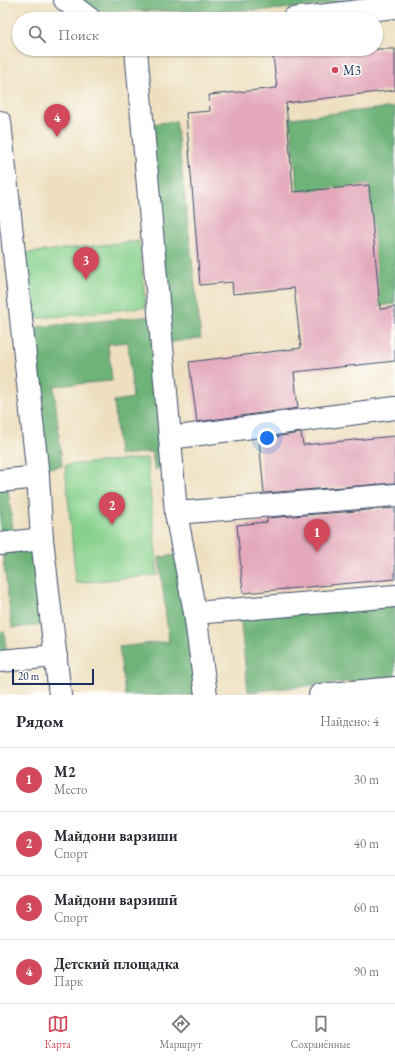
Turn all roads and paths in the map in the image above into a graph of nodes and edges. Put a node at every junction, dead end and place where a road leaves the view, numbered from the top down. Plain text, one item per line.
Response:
1 (65, 0) edge
2 (395, 7) edge
3 (81, 12) edge
4 (352, 12) edge
5 (137, 56) edge
6 (0, 122) edge
7 (395, 408) edge
8 (170, 438) junction
9 (38, 477) junction
10 (0, 480) edge
11 (395, 495) edge
12 (176, 513) junction
13 (42, 539) junction
14 (0, 544) edge
15 (395, 596) edge
16 (195, 613) junction
17 (56, 656) junction
18 (0, 661) edge
19 (395, 688) edge
20 (60, 695) edge
21 (206, 695) edge
22 (320, 695) edge

1 - 3 lane
2 - 4 lane
5 - 8 lane
6 - 9 lane
7 - 8 lane
8 - 12 lane
9 - 10 lane
9 - 13 lane
11 - 12 lane
12 - 16 lane
13 - 14 lane
13 - 17 lane
15 - 16 lane
16 - 21 lane
17 - 18 lane
17 - 20 lane
19 - 22 lane

